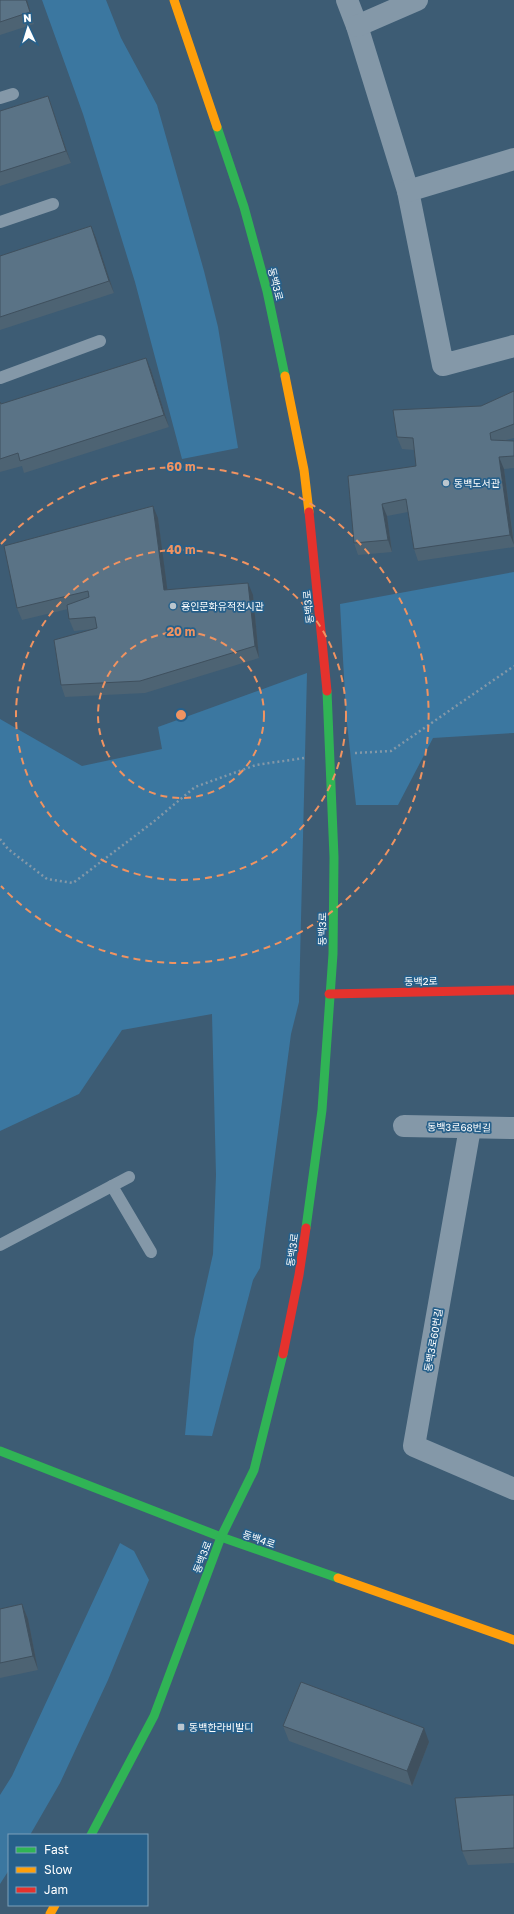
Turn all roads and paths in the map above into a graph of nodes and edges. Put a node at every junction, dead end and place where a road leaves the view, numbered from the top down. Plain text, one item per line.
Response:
1 (174, 0) edge
2 (347, 0) edge
3 (417, 0) edge
4 (357, 26) junction
5 (13, 94) dead end
6 (0, 98) edge
7 (514, 160) edge
8 (408, 191) junction
9 (53, 204) dead end
10 (0, 222) edge
11 (100, 341) dead end
12 (514, 346) edge
13 (0, 378) edge
14 (514, 666) edge
15 (330, 754) junction
16 (0, 840) edge
17 (514, 990) edge
18 (329, 994) junction
19 (404, 1126) dead end
20 (470, 1128) junction
21 (514, 1128) edge
22 (129, 1177) dead end
23 (112, 1186) junction
24 (0, 1245) edge
25 (151, 1252) dead end
26 (0, 1451) edge
27 (514, 1489) edge
28 (221, 1538) junction
29 (514, 1640) edge
30 (92, 1834) edge

1 - 15 street, 동백3로
2 - 4 street
3 - 4 street
4 - 8 street
5 - 6 lane
7 - 8 street
8 - 12 street
9 - 10 lane
11 - 13 lane
14 - 15 path
15 - 16 path
15 - 18 street, 동백3로
17 - 18 street, 동백2로
18 - 28 street, 동백3로
19 - 20 street, 동백3로68번길
20 - 21 street, 동백3로68번길
20 - 27 street, 동백3로60번길
22 - 23 lane
23 - 24 lane
23 - 25 lane
26 - 28 street, 동백4로
28 - 29 street, 동백4로
28 - 30 street, 동백3로

